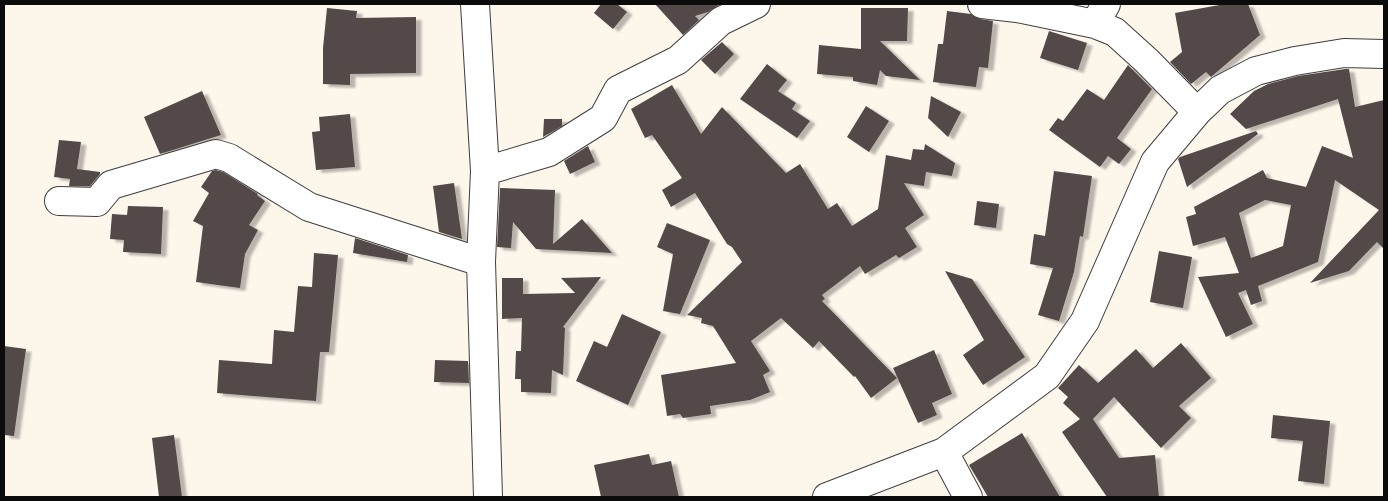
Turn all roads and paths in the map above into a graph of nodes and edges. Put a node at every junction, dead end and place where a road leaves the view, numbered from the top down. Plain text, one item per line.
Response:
1 (475, 4) edge
2 (756, 4) edge
3 (982, 4) edge
4 (1100, 14) edge
5 (1384, 54) edge
6 (1197, 112) junction
7 (485, 171) junction
8 (59, 201) dead end
9 (481, 262) junction
10 (944, 452) junction
11 (488, 497) edge
12 (826, 497) edge
13 (968, 497) edge

1 - 7 street
2 - 7 street
3 - 4 street
4 - 6 street
5 - 6 street
6 - 10 street
7 - 9 street
8 - 9 street
9 - 11 street
10 - 12 street
10 - 13 street

